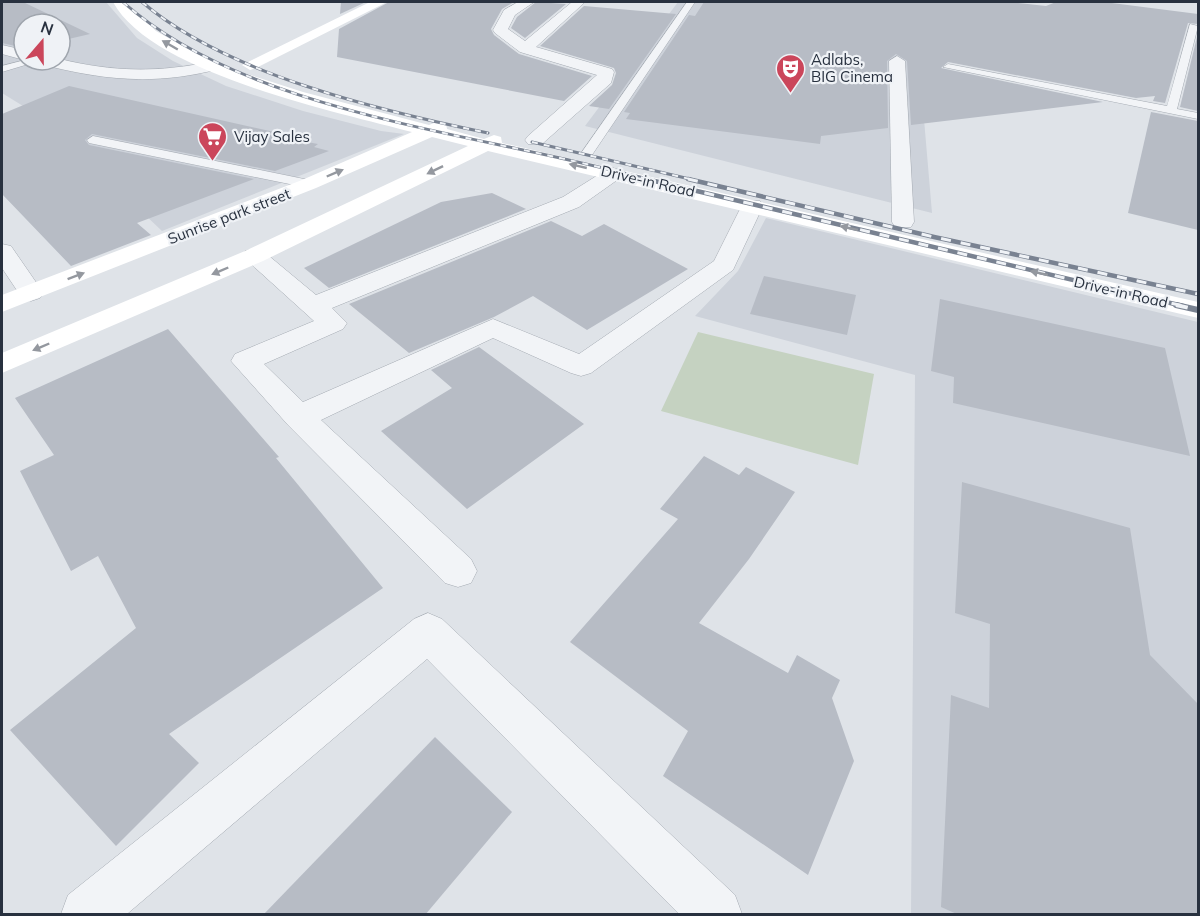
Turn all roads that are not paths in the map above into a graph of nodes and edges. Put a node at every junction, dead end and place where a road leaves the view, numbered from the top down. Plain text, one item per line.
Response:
1 (119, 2) edge
2 (145, 2) edge
3 (380, 2) edge
4 (527, 2) edge
5 (579, 2) edge
6 (691, 2) edge
7 (1193, 26) dead end
8 (525, 49) junction
9 (897, 61) dead end
10 (250, 65) junction
11 (213, 66) junction
12 (72, 67) edge
13 (948, 67) dead end
14 (1171, 111) junction
15 (1198, 116) edge
16 (454, 121) junction
17 (431, 131) junction
18 (93, 140) dead end
19 (496, 140) junction
20 (535, 140) junction
21 (588, 152) junction
22 (613, 174) junction
23 (309, 184) junction
24 (752, 206) junction
25 (903, 222) junction
26 (2, 251) edge
27 (254, 256) junction
28 (1073, 261) dead end
29 (31, 293) junction
30 (2, 304) edge
31 (313, 306) junction
32 (1198, 310) edge
33 (2, 364) edge
34 (299, 417) junction
35 (458, 571) dead end
36 (87, 915) edge
37 (716, 915) edge

11 -> 1 main road, Drive-in Road
2 - 10 main road, Drive-in Road
3 - 10 main road
4 - 8 street
5 - 8 street
6 - 21 lane
7 - 14 lane
8 - 20 street
9 - 25 street
10 - 16 main road, Drive-in Road
11 - 12 street
11 - 17 main road, Drive-in Road
13 - 14 lane
14 - 15 lane
16 - 17 main road, Sunrise park street
16 - 19 main road, Drive-in Road
17 - 19 main road, Drive-in Road
23 -> 17 main road, Sunrise park street
18 - 23 lane
19 - 20 main road, Drive-in Road
22 -> 19 main road, Drive-in Road
19 -> 27 main road
20 - 21 main road, Drive-in Road
21 - 25 main road, Drive-in Road
22 - 24 main road, Drive-in Road
22 - 31 street
29 -> 23 main road, Sunrise park street
32 -> 24 main road, Drive-in Road
24 - 34 street
25 - 28 main road, Drive-in Road
26 - 29 street
27 - 31 street
27 -> 33 main road
29 - 30 main road, Sunrise park street
31 - 34 street
34 - 35 street
36 - 37 street

